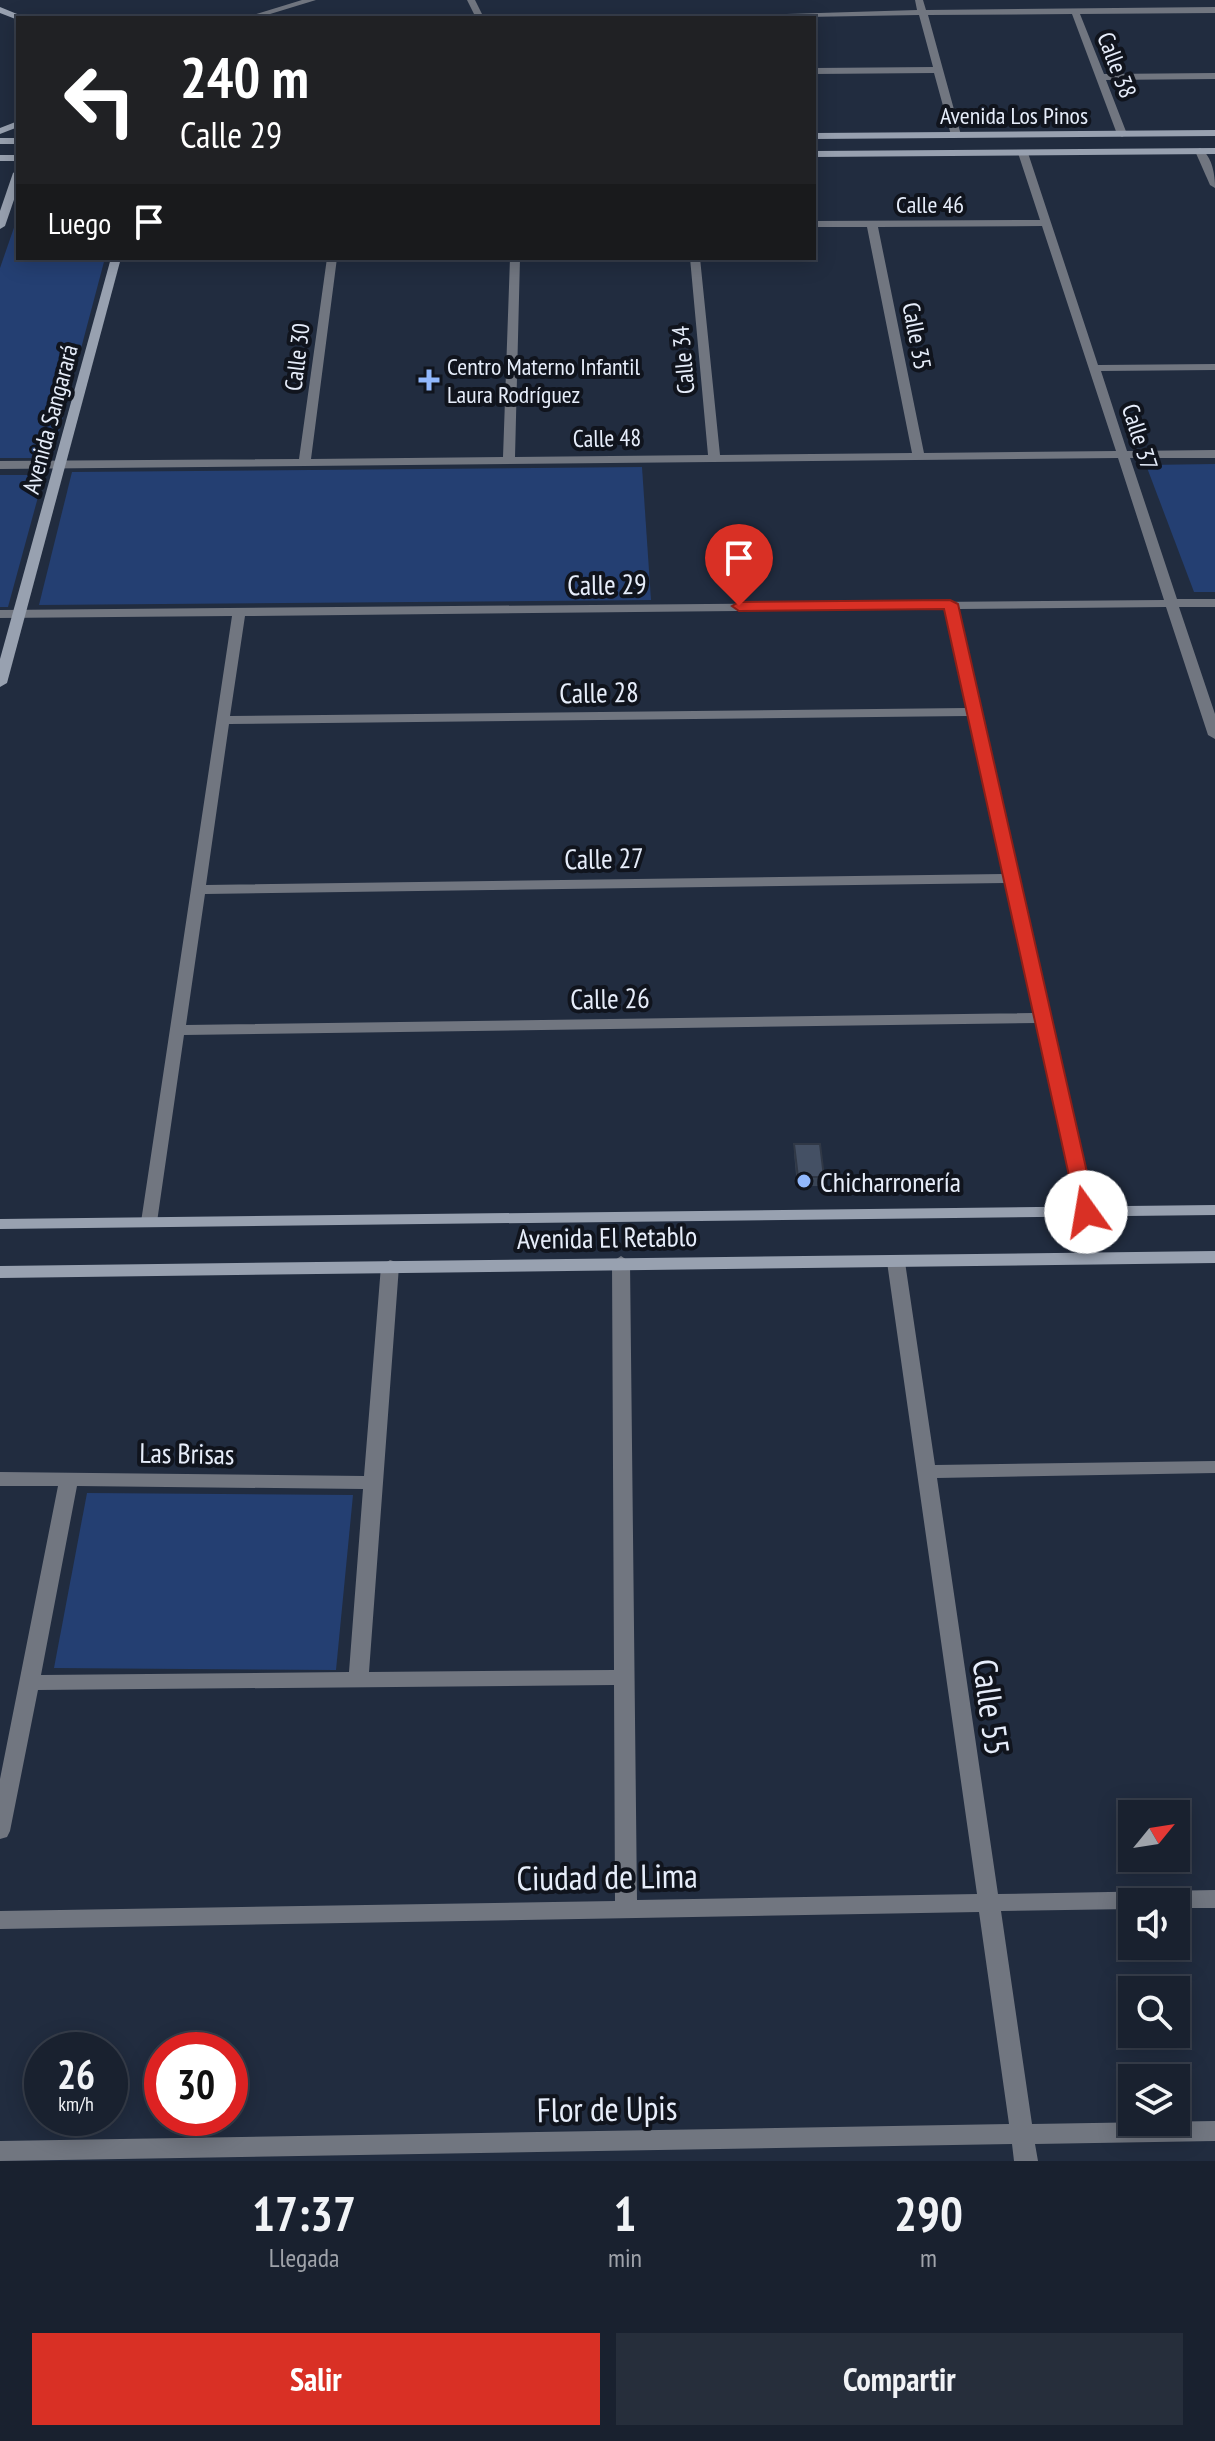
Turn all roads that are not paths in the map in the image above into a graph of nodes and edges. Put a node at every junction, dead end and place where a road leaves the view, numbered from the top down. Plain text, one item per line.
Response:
1 (312, 0) edge
2 (919, 0) edge
3 (1215, 10) edge
4 (1075, 11) junction
5 (922, 13) junction
6 (254, 16) edge
7 (816, 16) edge
8 (938, 70) junction
9 (816, 71) edge
10 (1215, 76) edge
11 (1100, 77) junction
12 (1215, 133) edge
13 (1122, 134) junction
14 (956, 135) junction
15 (816, 136) edge
16 (1200, 151) junction
17 (1215, 151) edge
18 (1023, 153) junction
19 (816, 154) edge
20 (5, 175) dead end
21 (16, 179) edge
22 (1215, 185) edge
23 (11, 193) junction
24 (1046, 223) junction
25 (816, 224) edge
26 (872, 224) junction
27 (0, 226) edge
28 (115, 260) edge
29 (332, 260) edge
30 (515, 260) edge
31 (695, 260) edge
32 (1215, 367) edge
33 (1094, 368) junction
34 (1215, 454) edge
35 (1123, 455) junction
36 (919, 457) junction
37 (714, 458) junction
38 (509, 461) junction
39 (305, 462) junction
40 (61, 464) junction
41 (0, 465) edge
42 (1171, 603) junction
43 (1215, 603) edge
44 (950, 604) junction
45 (239, 611) junction
46 (18, 613) junction
47 (0, 614) edge
48 (0, 683) edge
49 (975, 712) junction
50 (223, 720) junction
51 (1215, 735) edge
52 (1012, 878) junction
53 (198, 890) junction
54 (1043, 1018) junction
55 (177, 1030) junction
56 (1215, 1210) edge
57 (1086, 1212) junction
58 (149, 1222) junction
59 (0, 1224) edge
60 (1215, 1257) edge
61 (621, 1262) junction
62 (896, 1262) junction
63 (390, 1266) junction
64 (0, 1272) edge
65 (1215, 1467) edge
66 (926, 1472) junction
67 (0, 1479) edge
68 (69, 1480) junction
69 (373, 1483) junction
70 (624, 1677) junction
71 (358, 1680) junction
72 (29, 1683) junction
73 (0, 1831) edge
74 (1215, 1899) edge
75 (988, 1902) junction
76 (626, 1907) junction
77 (0, 1920) edge
78 (1215, 2131) edge
79 (1022, 2136) junction
80 (0, 2151) edge
81 (1026, 2161) edge

1 - 6 street
2 - 5 street
3 - 4 street
4 - 5 street
4 - 11 street, Calle 38
5 - 7 street
5 - 8 street
8 - 9 street
8 - 14 street
10 - 11 street
11 - 13 street, Calle 38
12 - 13 street, Avenida Los Pinos
13 - 14 street, Avenida Los Pinos
14 - 15 street, Avenida Los Pinos
16 - 17 street, Avenida Los Pinos
16 - 18 street, Avenida Los Pinos
16 - 22 street
18 - 19 street, Avenida Los Pinos
18 - 24 street, Calle 37
20 - 23 street
21 - 23 street
23 - 27 street
24 - 26 street, Calle 46
24 - 33 street, Calle 37
25 - 26 street, Calle 46
26 - 36 street, Calle 35
28 - 40 street, Avenida Sangarará
29 - 39 street, Calle 30
30 - 38 street
31 - 37 street, Calle 34
32 - 33 street
33 - 35 street, Calle 37
34 - 35 street, Calle 48
35 - 36 street, Calle 48
35 - 42 street, Calle 37
36 - 37 street, Calle 48
37 - 38 street, Calle 48
38 - 39 street, Calle 48
39 - 40 street, Calle 48
40 - 41 street, Calle 48
40 - 46 street, Avenida Sangarará
42 - 43 street, Calle 29
42 - 44 street, Calle 29
42 - 51 street, Calle 37
44 - 45 street, Calle 29
44 - 49 street
45 - 46 street, Calle 29
45 - 50 street
46 - 47 street, Calle 29
46 - 48 street, Avenida Sangarará
49 - 50 street, Calle 28
49 - 52 street
50 - 53 street
52 - 53 street, Calle 27
52 - 54 street
53 - 55 street
54 - 55 street, Calle 26
54 - 57 street
55 - 58 street
56 - 57 street, Avenida El Retablo
57 - 58 street, Avenida El Retablo
58 - 59 street, Avenida El Retablo
60 - 62 street, Avenida El Retablo
61 - 62 street, Avenida El Retablo
61 - 63 street, Avenida El Retablo
61 - 70 street
62 - 66 street, Calle 55
63 - 64 street, Avenida El Retablo
63 - 69 street
65 - 66 street
66 - 75 street, Calle 55
67 - 68 street, Las Brisas
68 - 69 street, Las Brisas
68 - 72 street
69 - 71 street
70 - 71 street
70 - 76 street
71 - 72 street
72 - 73 street
74 - 75 street, Ciudad de Lima
75 - 76 street, Ciudad de Lima
75 - 79 street, Calle 55
76 - 77 street, Ciudad de Lima
78 - 79 street, Flor de Upis
79 - 80 street, Flor de Upis
79 - 81 street, Calle 55

